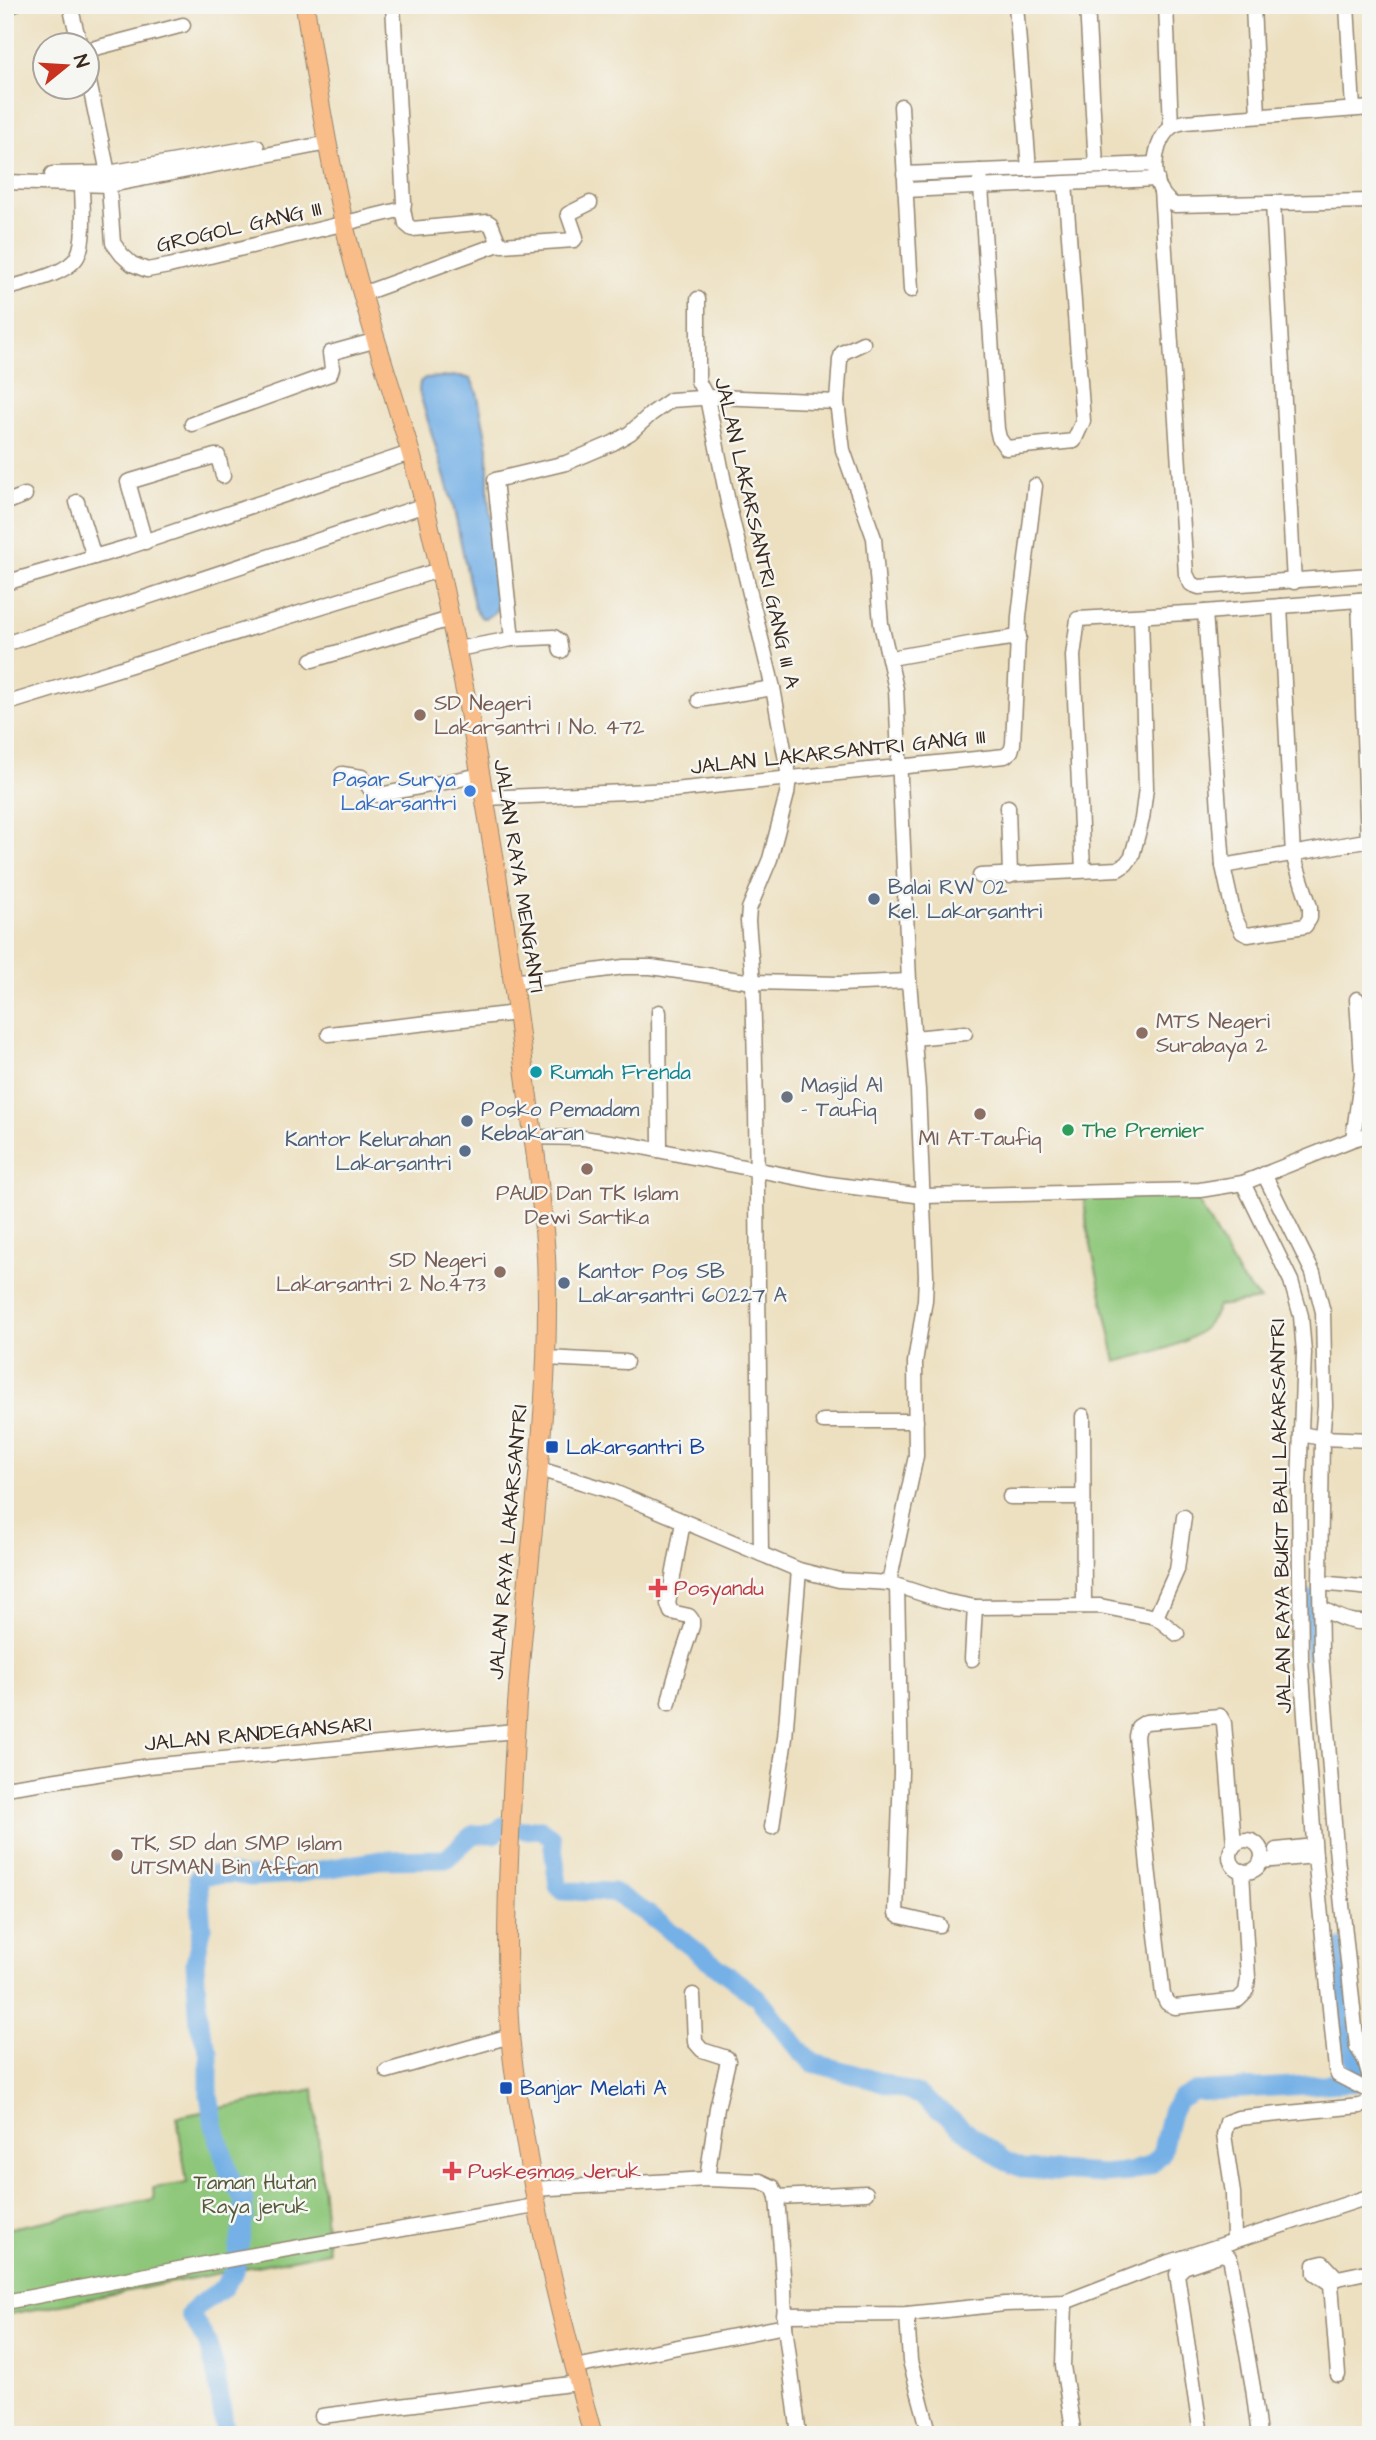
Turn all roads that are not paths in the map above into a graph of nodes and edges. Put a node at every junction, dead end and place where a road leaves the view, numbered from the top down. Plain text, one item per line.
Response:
1 (14, 5) edge
2 (70, 5) edge
3 (305, 5) edge
4 (393, 5) edge
5 (1016, 5) edge
6 (1087, 5) edge
7 (1166, 5) edge
8 (1253, 5) edge
9 (1347, 5) edge
10 (5, 8) edge
11 (183, 25) dead end
12 (77, 32) edge
13 (102, 46) edge
14 (93, 102) edge
15 (901, 106) dead end
16 (1371, 108) edge
17 (1353, 109) junction
18 (1258, 116) junction
19 (1171, 127) junction
20 (327, 139) junction
21 (1155, 164) junction
22 (1096, 166) junction
23 (1029, 169) junction
24 (980, 171) junction
25 (5, 174) edge
26 (904, 174) junction
27 (109, 179) junction
28 (5, 182) edge
29 (1065, 183) junction
30 (82, 185) junction
31 (1159, 185) junction
32 (982, 187) junction
33 (905, 190) junction
34 (1371, 201) edge
35 (590, 203) dead end
36 (1273, 203) junction
37 (403, 209) junction
38 (344, 223) junction
39 (499, 244) junction
40 (5, 289) edge
41 (911, 290) dead end
42 (362, 294) junction
43 (698, 299) dead end
44 (377, 340) junction
45 (863, 343) dead end
46 (707, 398) junction
47 (837, 402) junction
48 (192, 424) dead end
49 (410, 453) junction
50 (223, 476) dead end
51 (1035, 485) dead end
52 (25, 495) dead end
53 (77, 502) dead end
54 (5, 503) edge
55 (425, 505) junction
56 (145, 542) junction
57 (94, 557) junction
58 (439, 570) junction
59 (1371, 575) edge
60 (1294, 582) junction
61 (5, 583) edge
62 (1365, 599) edge
63 (1280, 606) junction
64 (1205, 612) junction
65 (1141, 616) junction
66 (450, 619) junction
67 (1019, 637) junction
68 (512, 639) junction
69 (5, 644) edge
70 (457, 649) junction
71 (561, 651) dead end
72 (891, 659) junction
73 (312, 660) dead end
74 (773, 688) junction
75 (699, 700) dead end
76 (5, 704) edge
77 (899, 765) junction
78 (341, 774) dead end
79 (481, 775) junction
80 (789, 776) junction
81 (485, 798) junction
82 (1008, 807) dead end
83 (1369, 840) edge
84 (1293, 855) junction
85 (1223, 866) junction
86 (1083, 870) junction
87 (980, 876) dead end
88 (1010, 876) junction
89 (909, 981) junction
90 (513, 982) junction
91 (753, 982) junction
92 (1357, 999) dead end
93 (517, 1013) junction
94 (659, 1013) dead end
95 (329, 1034) dead end
96 (965, 1034) dead end
97 (914, 1038) junction
98 (1371, 1134) edge
99 (532, 1137) junction
100 (1353, 1139) junction
101 (660, 1150) junction
102 (755, 1170) junction
103 (1264, 1174) junction
104 (1243, 1182) junction
105 (923, 1196) junction
106 (546, 1358) junction
107 (626, 1362) dead end
108 (1083, 1416) dead end
109 (823, 1421) dead end
110 (916, 1421) junction
111 (1301, 1434) junction
112 (1322, 1438) junction
113 (1371, 1440) edge
114 (539, 1469) junction
115 (1010, 1497) dead end
116 (1083, 1497) junction
117 (1184, 1517) dead end
118 (682, 1522) junction
119 (761, 1554) junction
120 (799, 1570) junction
121 (1320, 1583) junction
122 (893, 1584) junction
123 (1371, 1588) edge
124 (1084, 1606) junction
125 (975, 1607) junction
126 (1321, 1608) junction
127 (1156, 1616) junction
128 (1371, 1622) edge
129 (1177, 1634) dead end
130 (972, 1659) dead end
131 (669, 1703) dead end
132 (515, 1731) junction
133 (5, 1788) edge
134 (772, 1826) dead end
135 (1234, 1844) junction
136 (1322, 1850) junction
137 (1262, 1857) junction
138 (1242, 1871) junction
139 (939, 1925) dead end
140 (693, 1995) dead end
141 (510, 2036) junction
142 (387, 2071) dead end
143 (1361, 2086) edge
144 (707, 2179) junction
145 (866, 2193) dead end
146 (1371, 2196) edge
147 (534, 2197) junction
148 (777, 2197) junction
149 (1234, 2241) junction
150 (1371, 2271) edge
151 (5, 2302) edge
152 (1065, 2302) junction
153 (907, 2314) junction
154 (784, 2320) junction
155 (576, 2375) junction
156 (1338, 2375) dead end
157 (323, 2416) dead end
158 (593, 2435) edge
159 (799, 2435) edge
160 (930, 2435) edge
161 (1074, 2435) edge
162 (1201, 2435) edge
163 (1259, 2435) edge

1 - 10 street
2 - 12 street
3 - 20 main road, JALAN RAYA MENGANTI
4 - 37 street
5 - 23 street
6 - 22 street
7 - 19 street
8 - 18 street
9 - 17 street
11 - 13 street
14 - 27 street, GROGOL GANG III
15 - 26 street
16 - 17 street
17 - 18 street
18 - 19 street
19 - 21 street
20 - 27 street
20 - 38 main road, JALAN RAYA MENGANTI
21 - 22 street
21 - 31 street
22 - 23 street
23 - 24 street
24 - 26 street
24 - 32 street
25 - 27 street
26 - 33 street
27 - 30 street
27 - 38 street, GROGOL GANG III
28 - 30 street
29 - 31 street
29 - 32 street
29 - 32 street
30 - 40 street
31 - 36 street
31 - 60 street
32 - 33 street
33 - 41 street
34 - 36 street
35 - 39 street
36 - 60 street
37 - 38 street
37 - 39 street
38 - 42 main road, JALAN RAYA MENGANTI
39 - 42 street
42 - 44 main road, JALAN RAYA MENGANTI
43 - 46 street, JALAN LAKARSANTRI GANG III A
44 - 48 street
44 - 49 main road, JALAN RAYA MENGANTI
45 - 47 street
46 - 47 street
46 - 68 street
46 - 74 street, JALAN LAKARSANTRI GANG III A
47 - 72 street
49 - 55 main road, JALAN RAYA MENGANTI
49 - 56 street
50 - 56 street
51 - 67 street, JALAN LAKARSANTRI GANG III
52 - 54 street
53 - 57 street
55 - 58 main road, JALAN RAYA MENGANTI
55 - 69 street
56 - 57 street
57 - 61 street
58 - 66 main road, JALAN RAYA MENGANTI
58 - 76 street
59 - 60 street
62 - 63 street
62 - 83 street
63 - 64 street
63 - 84 street
64 - 65 street
64 - 85 street
65 - 86 street
65 - 86 street
66 - 70 main road, JALAN RAYA MENGANTI
66 - 73 street
67 - 72 street
67 - 77 street, JALAN LAKARSANTRI GANG III
68 - 70 street
68 - 71 street
70 - 79 main road, JALAN RAYA MENGANTI
72 - 77 street
74 - 75 street
74 - 80 street, JALAN LAKARSANTRI GANG III A
77 - 80 street, JALAN LAKARSANTRI GANG III
77 - 89 street
78 - 79 street
79 - 81 main road, JALAN RAYA MENGANTI
80 - 81 street, JALAN LAKARSANTRI GANG III
80 - 91 street
81 - 90 main road, JALAN RAYA MENGANTI
82 - 88 street
83 - 84 street
84 - 85 street
84 - 85 street
86 - 88 street
87 - 88 street
89 - 91 street
89 - 97 street
90 - 91 street
90 - 93 main road, JALAN RAYA MENGANTI
91 - 102 street
92 - 100 street
93 - 95 street
93 - 99 main road, JALAN RAYA MENGANTI
94 - 101 street
96 - 97 street
97 - 105 street
98 - 100 street
99 - 101 street
99 - 106 main road, JALAN RAYA LAKARSANTRI
100 - 103 street
101 - 102 street
102 - 105 street
102 - 119 street
103 - 104 street
103 - 112 street, JALAN RAYA BUKIT BALI LAKARSANTRI
104 - 105 street
104 - 111 street, JALAN RAYA BUKIT BALI LAKARSANTRI
105 - 110 street
106 - 107 street
106 - 114 main road, JALAN RAYA LAKARSANTRI
108 - 116 street
109 - 110 street
110 - 122 street
111 - 112 street
111 - 136 street, JALAN RAYA BUKIT BALI LAKARSANTRI
112 - 113 street
112 - 121 street, JALAN RAYA BUKIT BALI LAKARSANTRI
114 - 118 street
114 - 132 main road, JALAN RAYA LAKARSANTRI
115 - 116 street
116 - 124 street
117 - 127 street
118 - 119 street
118 - 131 street
119 - 120 street
120 - 122 street
120 - 134 street
121 - 123 street
121 - 126 street, JALAN RAYA BUKIT BALI LAKARSANTRI
122 - 125 street
122 - 139 street
124 - 125 street
124 - 127 street
125 - 130 street
126 - 128 street
126 - 136 street, JALAN RAYA BUKIT BALI LAKARSANTRI
127 - 129 street
132 - 133 street, JALAN RANDEGANSARI
132 - 141 main road, JALAN RAYA LAKARSANTRI
135 - 137 street
135 - 138 street
135 - 138 street
136 - 137 street
136 - 143 street, JALAN RAYA BUKIT BALI LAKARSANTRI
136 - 143 street, JALAN RAYA BUKIT BALI LAKARSANTRI
137 - 138 street
140 - 144 street
141 - 142 street
141 - 147 main road, JALAN RAYA LAKARSANTRI
143 - 149 street
144 - 147 street
144 - 148 street
145 - 148 street
146 - 149 street
147 - 151 street
147 - 155 main road, JALAN RAYA LAKARSANTRI
148 - 154 street
149 - 152 street
150 - 156 street
152 - 153 street
152 - 161 street
153 - 154 street
153 - 160 street
154 - 155 street
154 - 159 street
155 - 157 street
155 - 158 main road, JALAN RAYA LAKARSANTRI
162 - 163 street

